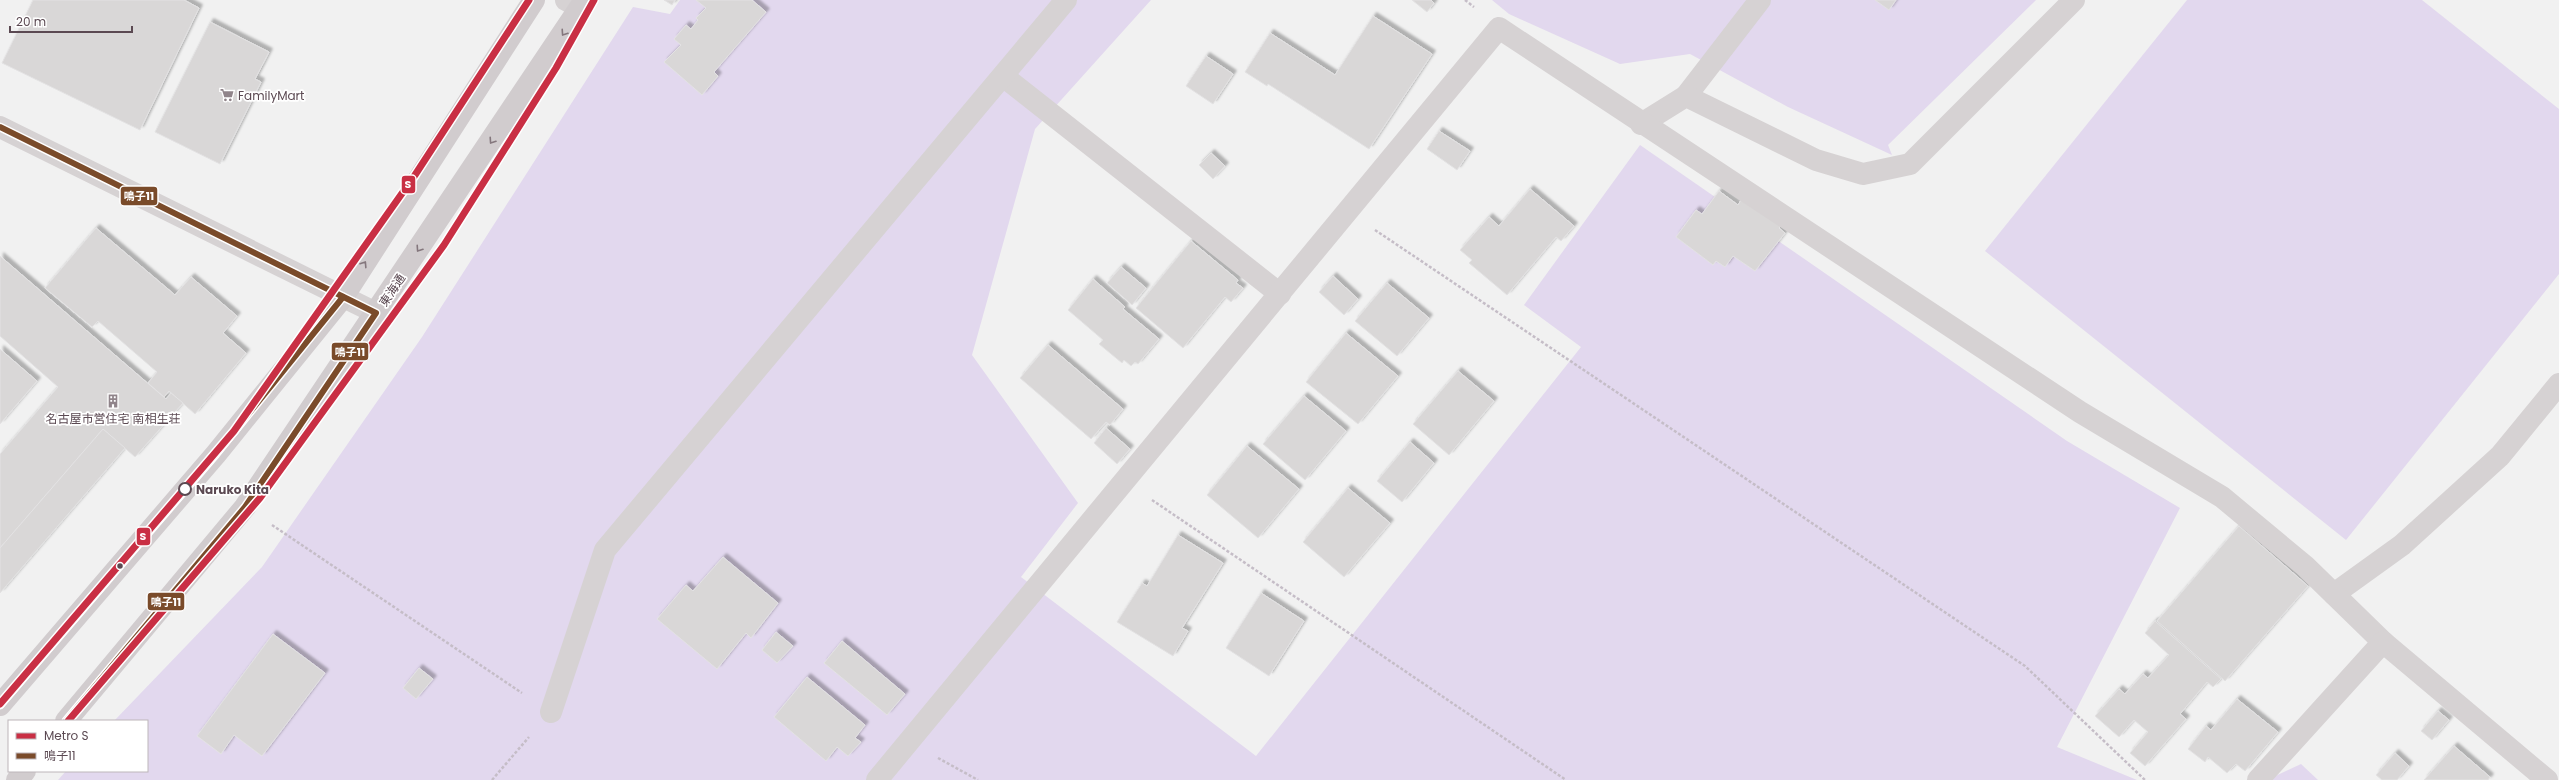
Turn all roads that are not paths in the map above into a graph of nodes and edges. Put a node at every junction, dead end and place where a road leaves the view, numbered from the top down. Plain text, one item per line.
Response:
1 (534, 0) edge
2 (1066, 0) edge
3 (1760, 0) edge
4 (2074, 0) edge
5 (577, 3) edge
6 (1003, 76) junction
7 (1686, 96) junction
8 (1641, 124) junction
9 (0, 127) edge
10 (1280, 294) junction
11 (343, 297) junction
12 (376, 313) junction
13 (2559, 384) edge
14 (2334, 594) junction
15 (2383, 642) junction
16 (0, 705) edge
17 (551, 712) road end
18 (67, 720) edge
19 (24, 772) edge
20 (17, 780) edge
21 (877, 780) edge
22 (2258, 780) edge
23 (2547, 780) edge

11 -> 1 main road
2 - 6 street
3 - 7 street
4 - 7 street
5 -> 12 main road, 東海通
6 - 10 street
6 - 17 street
7 - 8 street
8 - 10 street
8 - 14 street
9 - 11 street
10 - 21 street
11 - 12 street
11 - 16 main road
12 - 18 main road, 東海通
13 - 14 street
14 - 15 street
15 - 22 street
15 - 23 street
19 - 20 main road

